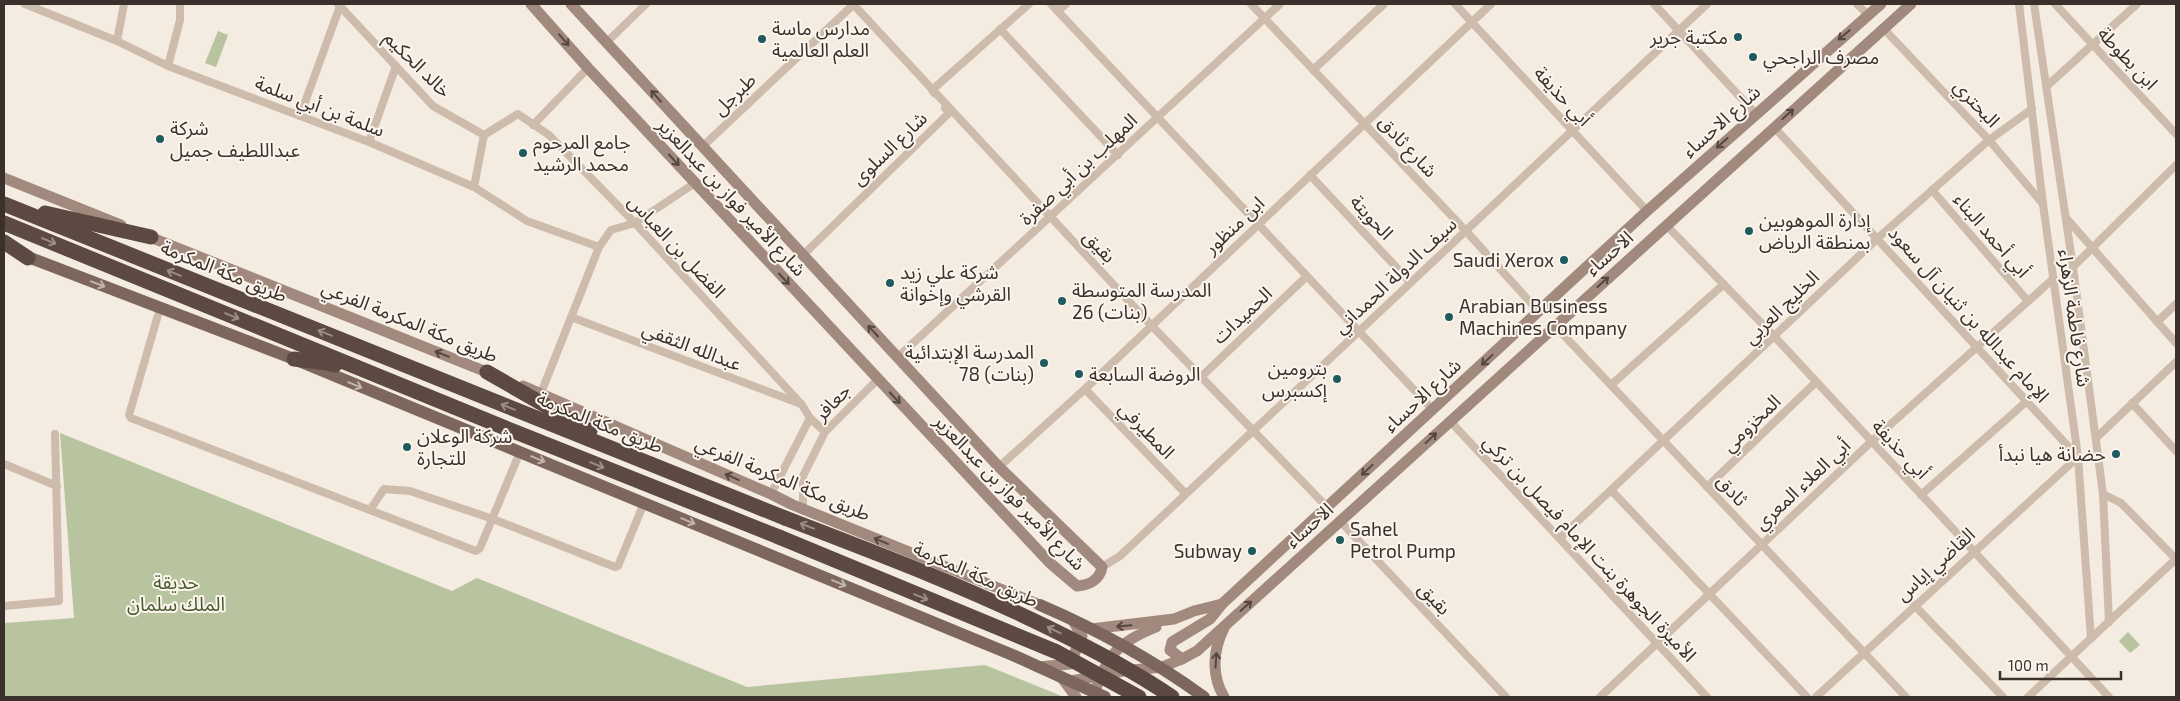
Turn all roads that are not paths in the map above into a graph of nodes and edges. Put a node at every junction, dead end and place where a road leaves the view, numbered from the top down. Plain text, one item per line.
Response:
1 (25, 4) edge
2 (124, 4) edge
3 (180, 4) edge
4 (531, 4) edge
5 (571, 4) edge
6 (646, 4) edge
7 (854, 4) edge
8 (1029, 4) edge
9 (1051, 4) edge
10 (1066, 4) edge
11 (1251, 4) edge
12 (1280, 4) edge
13 (1384, 4) edge
14 (1455, 4) edge
15 (1491, 4) edge
16 (1654, 4) edge
17 (1707, 4) edge
18 (1857, 4) edge
19 (1881, 4) edge
20 (1911, 4) edge
21 (2020, 4) edge
22 (2034, 4) edge
23 (2056, 4) edge
24 (2136, 4) edge
25 (339, 5) edge
26 (1058, 11) junction
27 (1868, 15) junction
28 (1265, 18) junction
29 (1472, 22) junction
30 (1883, 28) junction
31 (1000, 29) junction
32 (1679, 31) junction
33 (116, 41) junction
34 (607, 42) junction
35 (2093, 44) junction
36 (168, 66) junction
37 (396, 66) junction
38 (588, 68) junction
39 (1313, 70) junction
40 (2048, 86) junction
41 (932, 90) junction
42 (2032, 109) junction
43 (1756, 113) junction
44 (300, 116) junction
45 (1158, 116) junction
46 (1364, 123) junction
47 (533, 124) junction
48 (1774, 127) junction
49 (1572, 129) junction
50 (2176, 134) edge
51 (484, 135) junction
52 (1989, 140) junction
53 (369, 142) junction
54 (702, 147) junction
55 (1118, 155) junction
56 (2176, 165) edge
57 (1310, 175) junction
58 (4, 178) edge
59 (695, 183) junction
60 (474, 187) junction
61 (1932, 190) junction
62 (4, 204) edge
63 (2043, 204) junction
64 (1647, 211) junction
65 (1051, 218) junction
66 (2066, 219) junction
67 (4, 223) edge
68 (635, 224) junction
69 (1258, 225) junction
70 (1666, 225) junction
71 (1466, 231) junction
72 (151, 237) junction
73 (1878, 238) junction
74 (4, 242) edge
75 (598, 247) junction
76 (4, 248) edge
77 (2090, 248) junction
78 (803, 255) junction
79 (28, 258) junction
80 (2073, 267) junction
81 (1306, 277) junction
82 (2053, 279) junction
83 (1410, 282) junction
84 (1724, 284) junction
85 (2028, 301) junction
86 (2176, 304) edge
87 (160, 308) junction
88 (1539, 312) junction
89 (571, 318) junction
90 (2156, 322) junction
91 (1151, 325) junction
92 (1555, 326) junction
93 (1359, 331) junction
94 (1774, 336) junction
95 (2176, 343) edge
96 (1978, 346) junction
97 (898, 357) junction
98 (294, 359) junction
99 (2176, 362) edge
100 (487, 372) junction
101 (1201, 376) junction
102 (878, 379) junction
103 (1816, 382) junction
104 (1611, 385) junction
105 (1085, 389) junction
106 (541, 393) junction
107 (2026, 401) junction
108 (2132, 403) junction
109 (802, 405) junction
110 (1433, 410) junction
111 (810, 418) junction
112 (1450, 421) junction
113 (503, 427) junction
114 (1253, 429) junction
115 (825, 432) junction
116 (55, 434) dead end
117 (2096, 438) junction
118 (1663, 441) junction
119 (1872, 441) junction
120 (2176, 451) edge
121 (520, 452) junction
122 (2078, 457) junction
123 (4, 464) edge
124 (998, 467) junction
125 (667, 470) junction
126 (56, 486) junction
127 (1708, 487) junction
128 (1611, 490) junction
129 (1185, 493) junction
130 (772, 494) junction
131 (2103, 494) junction
132 (1921, 495) junction
133 (644, 503) junction
134 (1327, 507) junction
135 (803, 509) junction
136 (370, 510) junction
137 (493, 519) junction
138 (1340, 521) junction
139 (1560, 538) junction
140 (1761, 544) junction
141 (1973, 552) junction
142 (2176, 559) edge
143 (1102, 567) junction
144 (1709, 594) junction
145 (1222, 604) junction
146 (1040, 605) joint
147 (1914, 605) junction
148 (4, 606) edge
149 (1174, 619) junction
150 (1072, 620) junction
151 (2109, 622) junction
152 (1226, 624) junction
153 (1091, 629) junction
154 (2091, 638) junction
155 (1657, 644) junction
156 (1122, 645) junction
157 (1863, 652) junction
158 (2071, 657) junction
159 (1182, 659) junction
160 (1038, 667) junction
161 (1162, 667) junction
162 (1100, 675) junction
163 (1066, 679) junction
164 (1098, 695) edge
165 (1076, 697) edge
166 (1139, 697) edge
167 (1172, 697) edge
168 (1204, 697) edge
169 (1224, 697) edge
170 (1506, 697) edge
171 (1600, 697) edge
172 (1707, 697) edge
173 (1806, 697) edge
174 (1816, 697) edge
175 (1906, 697) edge
176 (2003, 697) edge
177 (2028, 697) edge
178 (2109, 697) edge

1 - 33 street, سلمة بن أبي سلمة
2 - 33 street
3 - 36 street
4 -> 38 main road, شارع الأمير فواز بن عبدالعزير
5 - 34 main road, شارع الأمير فواز بن عبدالعزير
6 - 34 street
7 - 41 street, بقيق
7 - 54 street, طبرجل
8 - 31 street, شارع السلوى
9 - 26 street
10 - 26 street
11 - 28 street, شارع ثادق
12 - 28 street, المهلب بن أبي صفرة
13 - 39 street
14 - 29 street, أبي حذيفة
15 - 29 street, ابن منظور
16 - 32 street
17 - 32 street, سيف الدولة الحمداني
18 - 27 street
19 - 27 main road, شارع الاحساء
20 - 30 main road, الاحساء
21 - 42 street, شارع فاطمة الزهراء
22 - 40 street, شارع فاطمة الزهراء
23 - 35 street, ابن بطوطة
24 - 35 street
25 - 37 street, خالد الحكيم
25 - 44 street
26 - 45 street
27 -> 43 main road, شارع الاحساء
28 - 39 street, شارع ثادق
28 - 45 street, المهلب بن أبي صفرة
29 - 46 street, ابن منظور
29 - 49 street, أبي حذيفة
48 -> 30 main road, الاحساء
30 - 52 street, البحتري
31 - 41 street, شارع السلوى
31 - 55 street
32 - 43 street
32 - 49 street, سيف الدولة الحمداني
33 - 36 street, سلمة بن أبي سلمة
54 -> 34 main road, شارع الأمير فواز بن عبدالعزير
35 - 40 street
35 - 50 street, ابن بطوطة
36 - 44 street, سلمة بن أبي سلمة
37 - 51 street, خالد الحكيم
37 - 53 street
38 - 47 street
38 -> 59 main road, شارع الأمير فواز بن عبدالعزير
39 - 46 street, شارع ثادق
40 - 66 street, شارع فاطمة الزهراء
41 - 65 street, بقيق
41 - 78 street, شارع السلوى
42 - 52 street, الخليج العربي
42 - 63 street, شارع فاطمة الزهراء
43 -> 64 main road, شارع الاحساء
44 - 53 street, سلمة بن أبي سلمة
45 - 55 street, المهلب بن أبي صفرة
45 - 69 street
46 - 57 street, ابن منظور
46 - 71 street, شارع ثادق
47 - 51 street, الفضل بن العباس
47 - 68 street, الفضل بن العباس
48 - 70 main road, الاحساء
48 - 73 street, الإمام عبدالله بن ثنيان آل سعود
49 - 64 street, أبي حذيفة
49 - 71 street, سيف الدولة الحمداني
51 - 60 street
52 - 61 street, الخليج العربي
52 - 63 street, البحتري
53 - 60 street, سلمة بن أبي سلمة
54 - 78 main road, شارع الأمير فواز بن عبدالعزير
55 - 65 street, المهلب بن أبي صفرة
56 - 77 street
57 - 69 street, ابن منظور
57 - 83 street, الحويتة
58 - 72 main road, طريق مكة المكرمة الفرعي
59 - 68 street
59 -> 102 main road, شارع الأمير فواز بن عبدالعزير
60 - 75 street, سلمة بن أبي سلمة
61 - 73 street, الخليج العربي
61 - 85 street, أبي أحمد البناء
62 - 72 highway
125 -> 62 highway, طريق مكة المكرمة
63 - 82 street, شارع فاطمة الزهراء
64 - 88 main road, شارع الاحساء
65 - 91 street, بقيق
65 - 97 street, المهلب بن أبي صفرة
66 - 77 street
66 - 80 street, شارع فاطمة الزهراء
67 -> 113 highway, طريق مكة المكرمة
68 - 75 street
68 - 109 street, الفضل بن العباس
69 - 81 street
69 - 91 street, ابن منظور
70 - 84 street, أبي حذيفة
92 -> 70 main road, الاحساء
71 - 83 street, سيف الدولة الحمداني
71 - 88 street, شارع ثادق
100 -> 72 main road, طريق مكة المكرمة الفرعي
73 - 94 street, الخليج العربي
73 - 96 street, الإمام عبدالله بن ثنيان آل سعود
74 - 79 highway
75 - 89 street
76 - 79 main road
77 - 80 street
77 - 90 street
97 -> 78 main road, شارع الأمير فواز بن عبدالعزير
79 -> 87 main road
80 - 117 street, شارع فاطمة الزهراء
81 - 93 street
81 - 101 street, الحميدات
82 - 85 street, أبي العلاء المعري
82 - 122 street, شارع فاطمة الزهراء
83 - 93 street, سيف الدولة الحمداني
84 - 94 street, أبي حذيفة
84 - 104 street
85 - 96 street, أبي العلاء المعري
86 - 90 street
87 - 98 main road
87 - 136 street
88 -> 110 main road, شارع الاحساء
89 - 106 street
89 - 109 street, عبدالله الثقفي
90 - 95 street
91 - 101 street, بقيق
91 - 105 street, ابن منظور
92 - 104 street, ثادق
92 - 112 main road, الاحساء
93 - 110 street
93 - 114 street, سيف الدولة الحمداني
94 - 103 street, أبي حذيفة
94 - 118 street, الخليج العربي
96 - 107 street, الإمام عبدالله بن ثنيان آل سعود
96 - 119 street, أبي العلاء المعري
97 - 124 main road, شارع الأمير فواز بن عبدالعزير
98 - 113 highway
98 -> 121 main road
99 - 108 street
100 - 106 main road, طريق مكة المكرمة الفرعي
100 - 125 highway
101 - 114 street, بقيق
102 - 115 street, جعافر
102 -> 143 main road, شارع الأمير فواز بن عبدالعزير
103 - 119 street, أبي حذيفة
103 - 127 street, المخزومي
104 - 118 street, ثادق
105 - 124 street, ابن منظور
105 - 129 street, المطيرفي
130 -> 106 main road, طريق مكة المكرمة الفرعي
107 - 122 street, الإمام عبدالله بن ثنيان آل سعود
107 - 132 street
108 - 117 street
108 - 120 street
109 - 111 street, الفضل بن العباس
110 -> 134 main road, شارع الاحساء
111 - 115 street, الفضل بن العباس
111 - 130 street
138 -> 112 main road, الاحساء
112 - 139 street, الأميرة الجوهرة بنت الإمام فيصل بن تركي
113 -> 166 highway, طريق مكة المكرمة, bridge
114 - 129 street, سيف الدولة الحمداني
114 - 134 street, بقيق
115 - 135 street, جعافر
116 - 126 street
117 - 131 street, شارع فاطمة الزهراء
118 - 127 street, ثادق
118 - 128 street, الخليج العربي
119 - 132 street, أبي حذيفة
119 - 140 street, أبي العلاء المعري
121 -> 133 main road
121 - 137 street
122 - 141 street, القاضي إياس
122 - 154 street, شارع فاطمة الزهراء
123 - 126 street
124 - 143 main road, شارع الأمير فواز بن عبدالعزير
167 -> 125 highway, طريق مكة المكرمة, bridge
126 - 148 street
127 - 140 street, ثادق
128 - 139 street, الخليج العربي
128 - 144 street
129 - 143 street, سيف الدولة الحمداني
130 - 135 main road, طريق مكة المكرمة الفرعي
131 - 142 street
131 - 151 street, شارع فاطمة الزهراء
132 - 141 street, أبي حذيفة
133 - 137 street
133 -> 160 main road
134 - 145 main road, شارع الاحساء
146 -> 135 main road, طريق مكة المكرمة الفرعي
136 - 137 street
136 - 137 street
152 -> 138 main road, الاحساء
138 - 170 street, بقيق
139 - 155 street, الأميرة الجوهرة بنت الإمام فيصل بن تركي
140 - 144 street, أبي العلاء المعري
140 - 157 street, ثادق
141 - 147 street, القاضي إياس
141 - 158 street, أبي حذيفة
142 - 151 street
144 - 155 street, أبي العلاء المعري
144 - 173 street
145 - 149 main road
145 - 159 main road, شارع الاحساء
146 - 150 main road, طريق مكة المكرمة الفرعي
147 - 157 street, القاضي إياس
147 - 176 street
149 -> 153 main road
149 - 156 main road
150 - 153 main road, طريق مكة المكرمة الفرعي
150 - 160 main road
151 - 154 street
152 - 159 main road, الاحساء
169 -> 152 main road
153 - 156 main road, طريق مكة المكرمة الفرعي
154 - 158 street
155 - 171 street, أبي العلاء المعري
155 - 172 street, الأميرة الجوهرة بنت الإمام فيصل بن تركي
156 - 161 main road, طريق مكة المكرمة الفرعي
156 - 162 main road
157 - 174 street, القاضي إياس
157 - 175 street, ثادق
158 - 177 street
158 - 178 street, أبي حذيفة
159 - 161 main road
160 - 163 main road
161 - 162 main road
161 - 168 main road, طريق مكة المكرمة الفرعي
162 - 163 main road
162 - 164 main road
163 - 164 main road
163 - 165 main road

